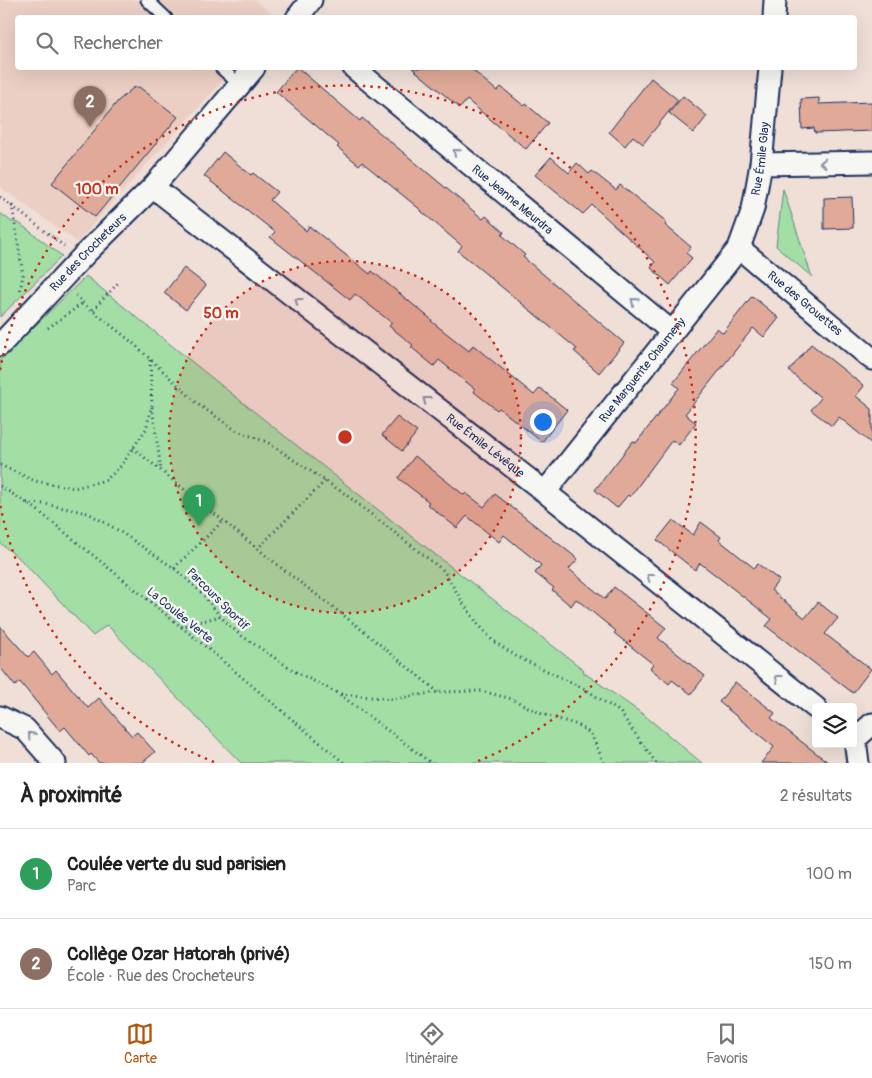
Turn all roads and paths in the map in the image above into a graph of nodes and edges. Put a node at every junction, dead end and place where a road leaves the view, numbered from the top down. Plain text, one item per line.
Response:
1 (147, 0) edge
2 (311, 0) edge
3 (775, 0) edge
4 (163, 15) edge
5 (299, 15) edge
6 (774, 15) edge
7 (224, 70) edge
8 (252, 70) edge
9 (356, 70) edge
10 (770, 70) edge
11 (240, 84) junction
12 (872, 162) edge
13 (761, 164) junction
14 (153, 187) junction
15 (0, 197) edge
16 (12, 205) junction
17 (739, 248) junction
18 (80, 259) junction
19 (64, 277) junction
20 (118, 283) dead end
21 (16, 298) dead end
22 (93, 310) junction
23 (672, 332) junction
24 (0, 345) edge
25 (150, 358) junction
26 (872, 359) edge
27 (152, 405) junction
28 (133, 448) junction
29 (0, 465) edge
30 (161, 470) junction
31 (325, 481) junction
32 (0, 486) edge
33 (545, 492) junction
34 (27, 503) junction
35 (223, 521) junction
36 (258, 549) junction
37 (174, 568) junction
38 (220, 616) junction
39 (182, 627) junction
40 (438, 692) junction
41 (339, 694) junction
42 (812, 705) edge
43 (0, 717) edge
44 (872, 724) edge
45 (857, 736) edge
46 (856, 748) edge
47 (55, 763) edge
48 (344, 763) edge
49 (431, 763) edge
50 (604, 763) edge
51 (656, 763) edge
52 (858, 763) edge

1 - 4 lane
2 - 5 street
3 - 6 street
7 - 11 lane
8 - 11 street, Rue des Crocheteurs
23 -> 9 street, Rue Jeanne Meurdra
10 - 13 street, Rue Émile Glay
11 - 14 street, Rue des Crocheteurs
12 -> 13 street
13 - 17 street, Rue Émile Glay
14 - 18 street, Rue des Crocheteurs
33 -> 14 street, Rue Émile Lévêque
15 - 16 path
16 - 18 path
16 - 21 path
17 - 23 street, Rue Marguerite Chaumeny
17 - 26 street, Rue des Grouettes
18 - 19 street, Rue des Crocheteurs
19 - 22 path
19 - 24 street, Rue des Crocheteurs
20 - 22 path
22 - 25 path
23 - 33 street, Rue Marguerite Chaumeny
25 - 27 path
25 - 31 path
27 - 28 path
27 - 30 path
28 - 29 path
28 - 30 path
30 - 35 path
31 - 36 path
31 - 51 path
32 - 34 path, La Coulée Verte
42 -> 33 street, Rue Émile Lévêque
34 - 37 path, Parcours Sportif
34 - 39 path, La Coulée Verte
35 - 36 path
35 - 37 path
36 - 40 path
37 - 38 path, Parcours Sportif
38 - 39 path
38 - 41 path, Parcours Sportif
39 - 48 path, La Coulée Verte
40 - 41 path, Parcours Sportif
40 - 50 path, Parcours Sportif
41 - 49 path, Parcours Sportif
47 -> 43 street
44 - 45 street
46 - 52 street

